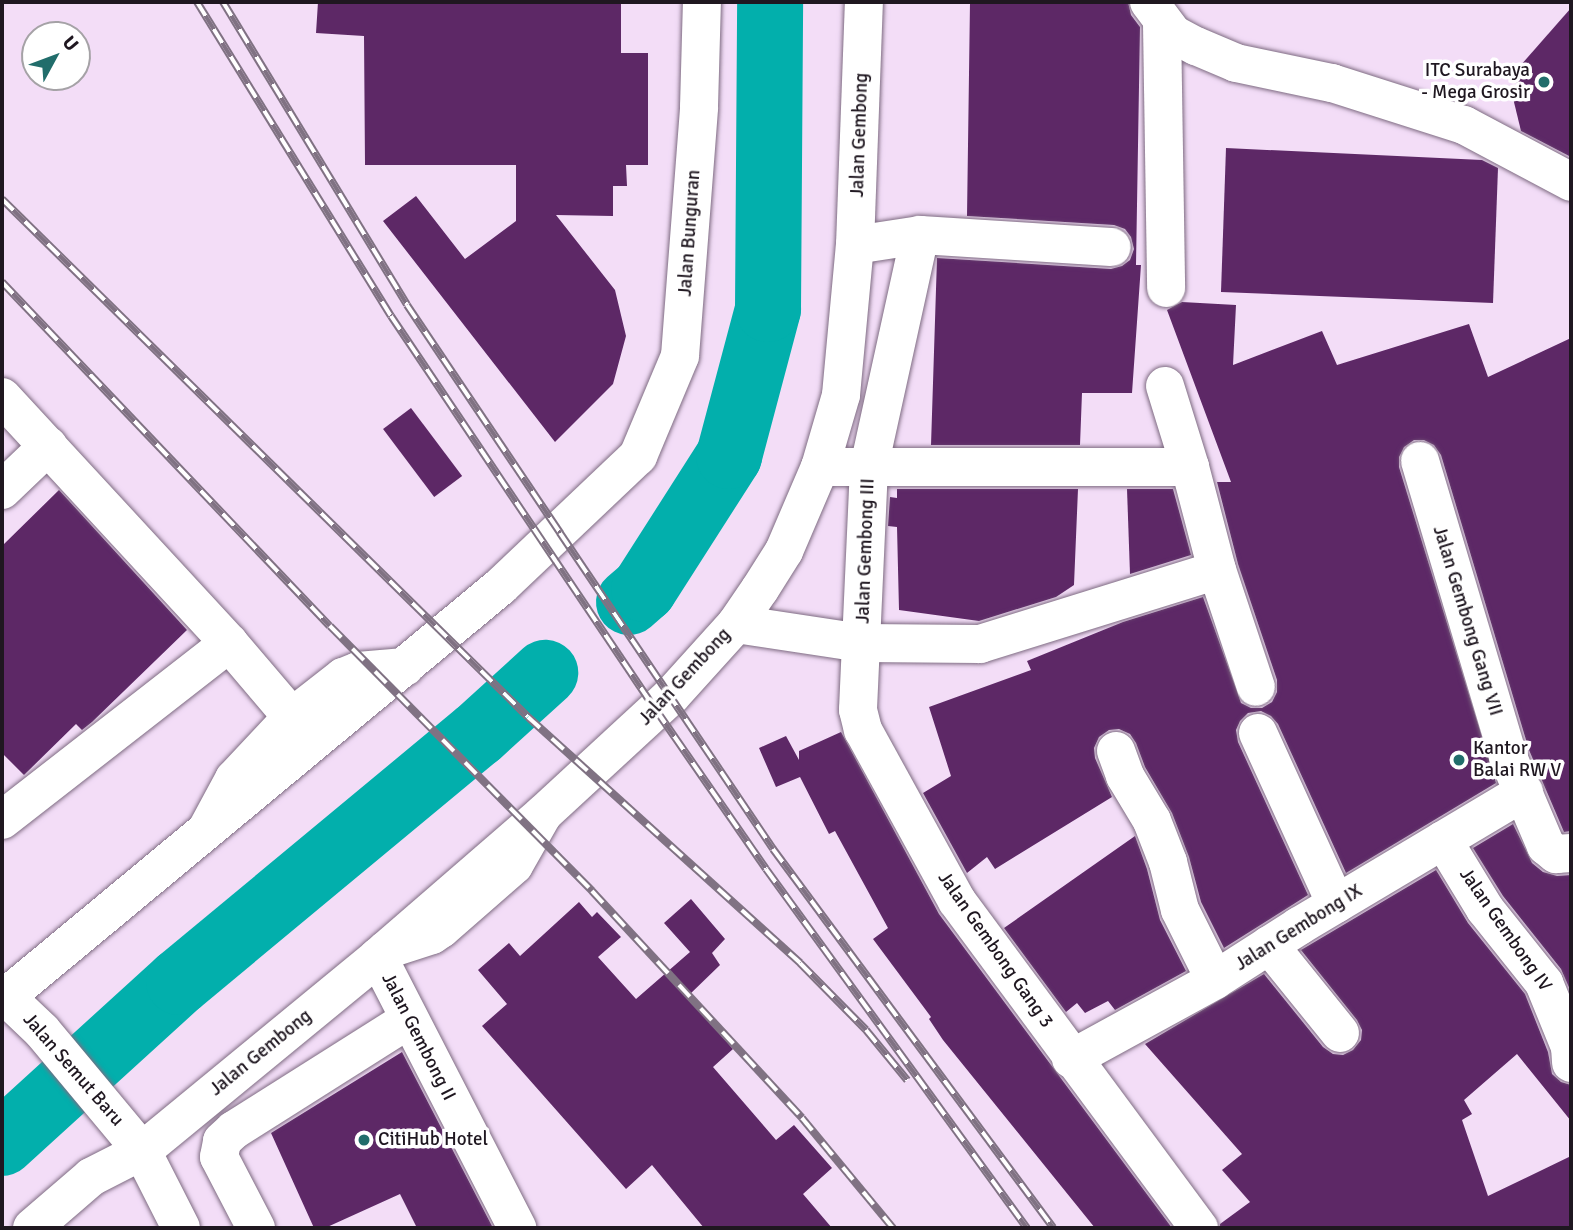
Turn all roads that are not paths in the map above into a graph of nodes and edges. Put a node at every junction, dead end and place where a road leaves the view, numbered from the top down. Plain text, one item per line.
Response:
1 (702, 2) edge
2 (864, 2) edge
3 (1156, 13) edge
4 (1571, 182) edge
5 (920, 235) junction
6 (855, 245) junction
7 (1112, 247) dead end
8 (1166, 288) dead end
9 (1165, 386) dead end
10 (2, 397) edge
11 (48, 446) junction
12 (1419, 461) dead end
13 (821, 467) junction
14 (869, 467) junction
15 (1190, 467) junction
16 (2, 490) edge
17 (1217, 570) junction
18 (736, 624) junction
19 (229, 643) junction
20 (862, 643) junction
21 (405, 667) junction
22 (1256, 687) dead end
23 (292, 717) junction
24 (1258, 733) dead end
25 (1116, 751) dead end
26 (1524, 792) junction
27 (2, 820) edge
28 (207, 830) junction
29 (1443, 840) junction
30 (1564, 854) edge
31 (1336, 904) junction
32 (1269, 945) junction
33 (382, 954) junction
34 (1215, 980) junction
35 (3, 997) edge
36 (408, 1020) junction
37 (1340, 1033) dead end
38 (1071, 1059) junction
39 (1571, 1063) edge
40 (142, 1151) junction
41 (32, 1228) edge
42 (181, 1228) edge
43 (256, 1228) edge
44 (517, 1228) edge
45 (1199, 1228) edge

1 - 21 street, Jalan Bunguran
2 - 6 street, Jalan Gembong
3 - 4 street
3 - 8 street
5 - 6 street
5 - 7 street
5 - 14 street
6 - 13 street, Jalan Gembong
9 - 15 street
10 - 11 street
11 - 16 street
11 - 19 street
12 - 26 street, Jalan Gembong Gang VII
13 - 14 street, Jalan Gembong III
13 - 18 street, Jalan Gembong
14 - 15 street
14 - 20 street, Jalan Gembong III
15 - 17 street
17 - 20 street
17 - 22 street
18 - 20 street
18 - 33 street, Jalan Gembong
19 - 23 street
19 - 27 street
20 - 38 street, Jalan Gembong Gang 3
21 - 23 street
21 - 28 street
23 - 28 street
24 - 31 street
25 - 34 street
26 - 29 street, Jalan Gembong IX
26 - 30 street, Jalan Gembong Gang VII
28 - 35 street
29 - 31 street, Jalan Gembong IX
29 - 39 street, Jalan Gembong IV
31 - 32 street, Jalan Gembong IX
32 - 34 street, Jalan Gembong IX
32 - 37 street
33 - 36 street, Jalan Gembong II
33 - 40 street, Jalan Gembong
34 - 38 street, Jalan Gembong IX
35 - 40 street, Jalan Semut Baru
36 - 43 street
36 - 44 street, Jalan Gembong II
38 - 45 street, Jalan Gembong Gang 3
40 - 41 street, Jalan Gembong
40 - 42 street, Jalan Semut Baru

